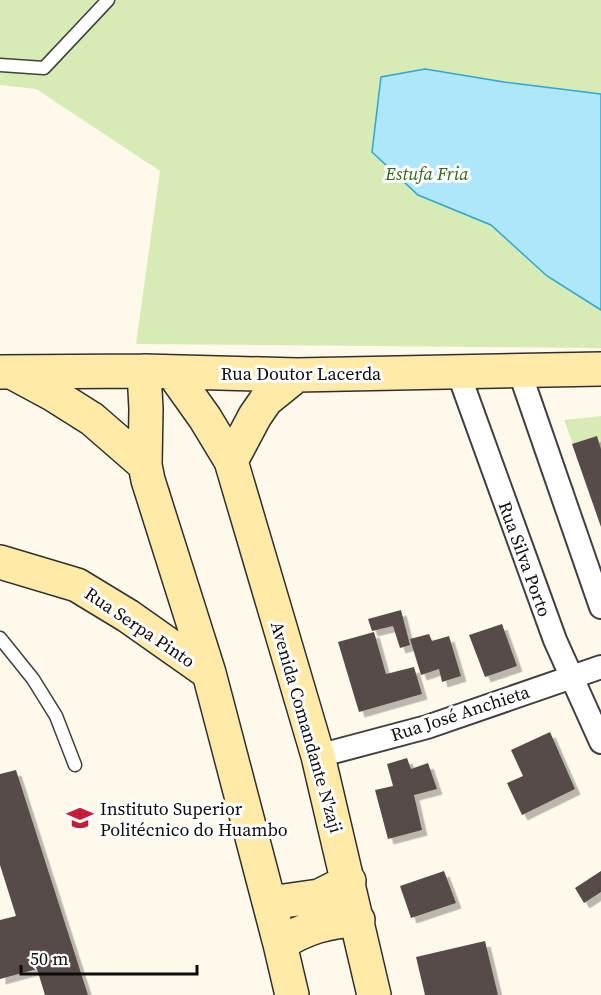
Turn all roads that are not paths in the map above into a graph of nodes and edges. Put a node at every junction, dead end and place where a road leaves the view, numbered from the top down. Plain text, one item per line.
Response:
1 (108, 0) edge
2 (0, 65) edge
3 (601, 369) edge
4 (519, 370) junction
5 (5, 372) edge
6 (158, 372) junction
7 (458, 372) junction
8 (297, 375) junction
9 (231, 461) junction
10 (145, 465) junction
11 (0, 562) edge
12 (601, 607) edge
13 (0, 638) edge
14 (601, 667) edge
15 (209, 674) junction
16 (571, 677) junction
17 (600, 735) edge
18 (318, 756) junction
19 (75, 765) dead end
20 (349, 881) junction
21 (270, 903) junction
22 (358, 920) junction
23 (280, 944) junction
24 (292, 995) edge
25 (374, 995) edge

1 - 2 lane
3 - 4 street, Rua Doutor Lacerda
4 - 7 street, Rua Doutor Lacerda
4 - 12 street
5 - 6 street, Rua Doutor Lacerda
5 - 10 street
6 - 8 street, Rua Doutor Lacerda
6 - 9 street, Avenida Comandante N'zaji
6 - 10 street
7 - 8 street, Rua Doutor Lacerda
7 - 16 street, Rua Silva Porto
8 - 9 street
9 - 18 street, Avenida Comandante N'zaji
10 - 15 street
11 - 15 street, Rua Serpa Pinto
13 - 19 lane
14 - 16 street, Rua José Anchieta
15 - 21 street
16 - 17 street, Rua Silva Porto
16 - 18 street, Rua José Anchieta
18 - 20 street, Avenida Comandante N'zaji
20 - 21 street
20 - 22 street, Avenida Comandante N'zaji
21 - 23 street
22 - 23 street
22 - 25 street, Avenida Comandante N'zaji
23 - 24 street

